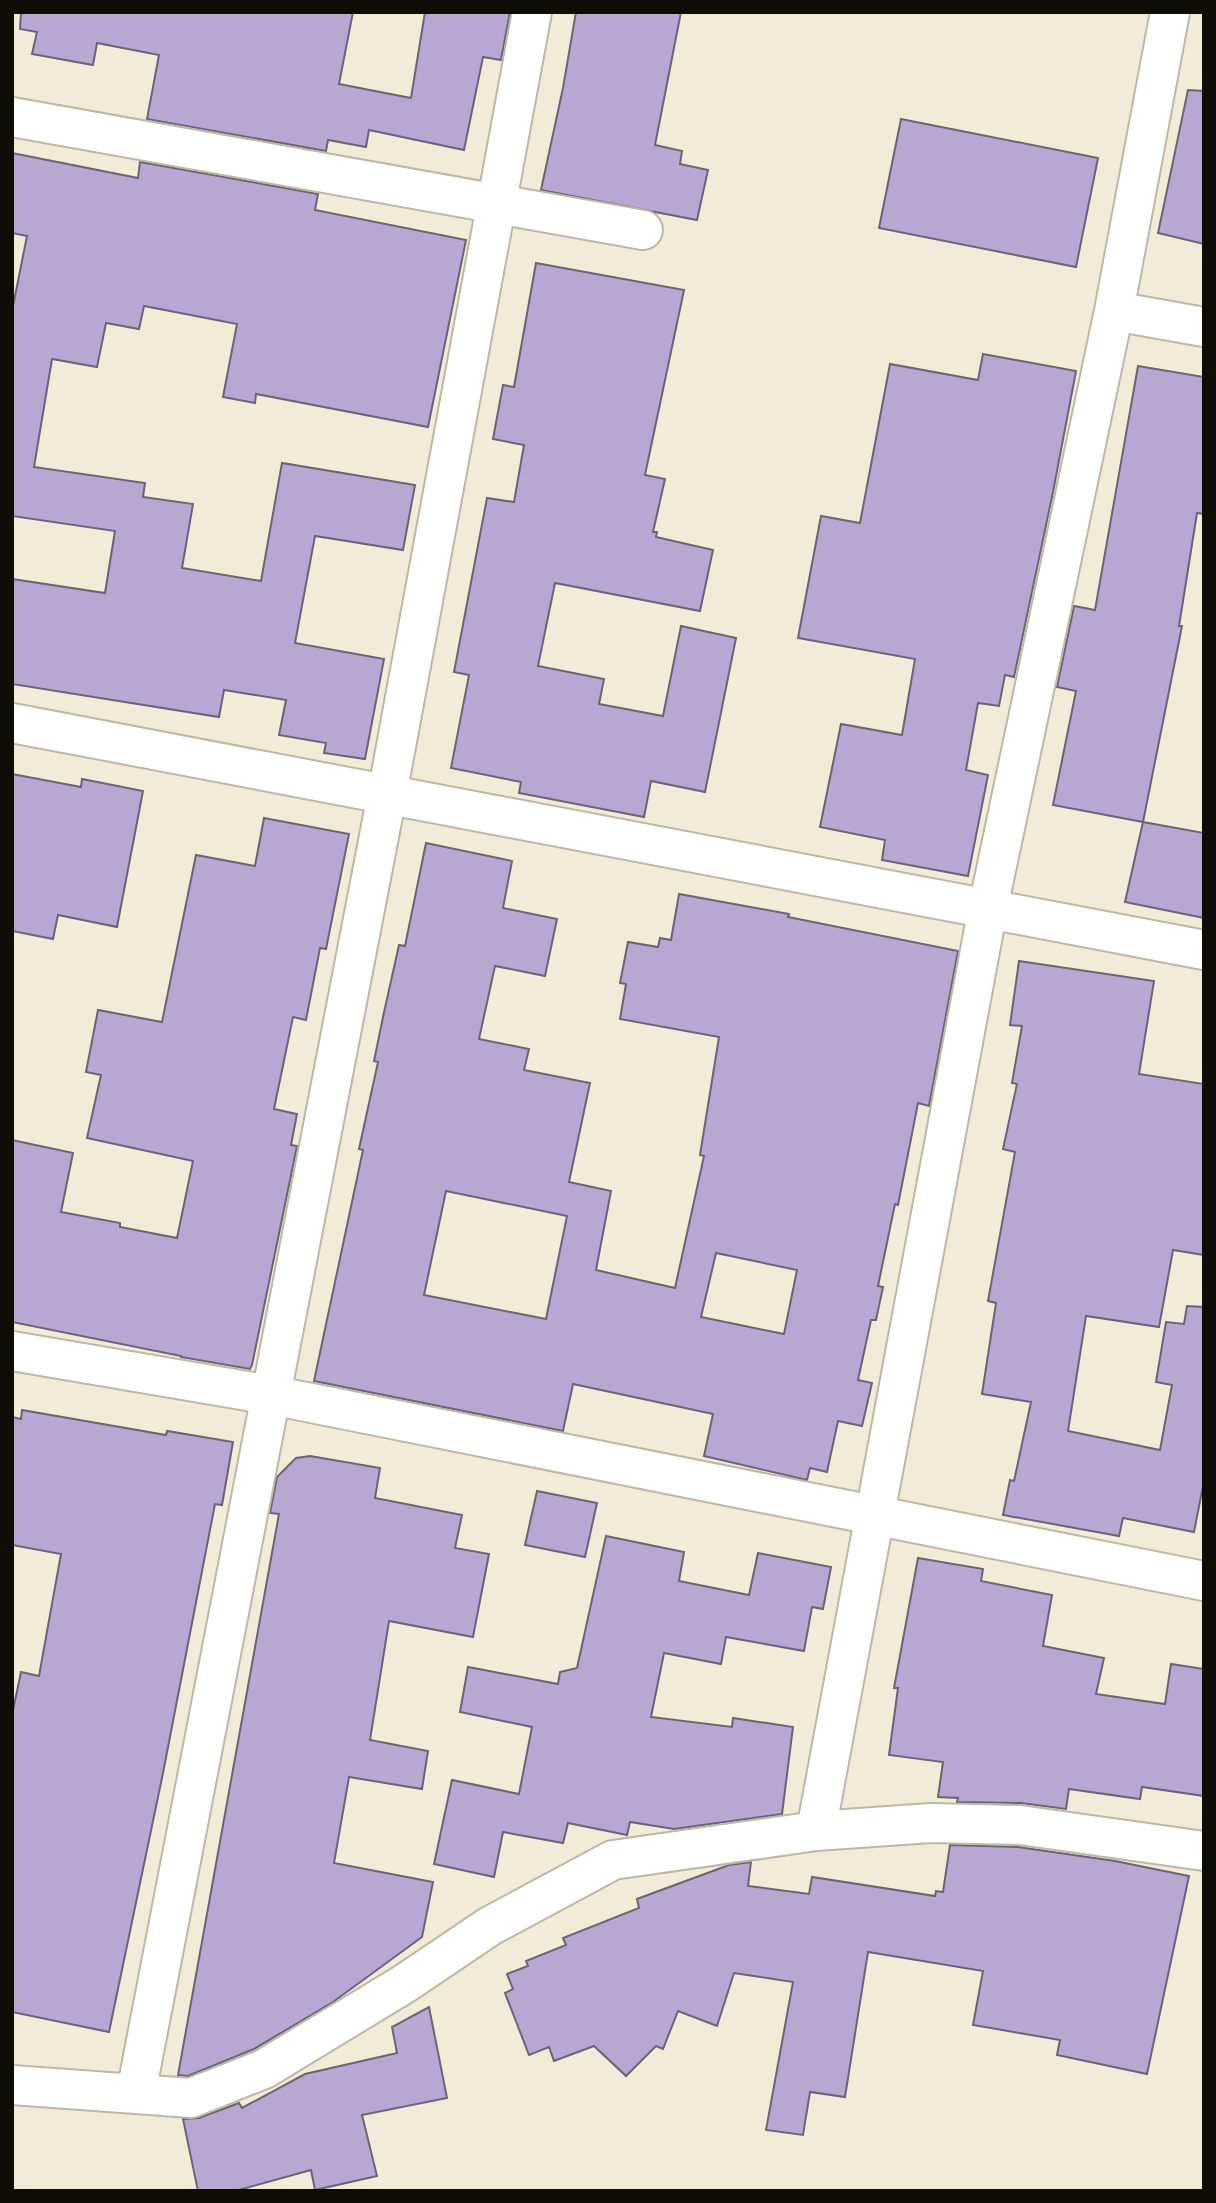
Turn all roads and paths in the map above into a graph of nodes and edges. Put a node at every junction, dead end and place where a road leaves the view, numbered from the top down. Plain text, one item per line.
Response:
1 (532, 12) edge
2 (1170, 12) edge
3 (12, 117) edge
4 (496, 204) junction
5 (643, 230) dead end
6 (1114, 311) junction
7 (1204, 327) edge
8 (12, 723) edge
9 (387, 795) junction
10 (988, 908) junction
11 (1204, 950) edge
12 (12, 1350) edge
13 (271, 1395) junction
14 (876, 1514) junction
15 (1204, 1581) edge
16 (816, 1831) junction
17 (1204, 1851) edge
18 (12, 2085) edge
19 (136, 2093) junction

1 - 4 street
2 - 6 street
3 - 4 street
4 - 5 street
4 - 9 street
6 - 7 street
6 - 10 street
8 - 9 street
9 - 10 street
9 - 13 street
10 - 11 street
10 - 14 street
12 - 13 street
13 - 14 street
13 - 19 street
14 - 15 street
14 - 16 street
16 - 17 street
16 - 19 street
18 - 19 street

